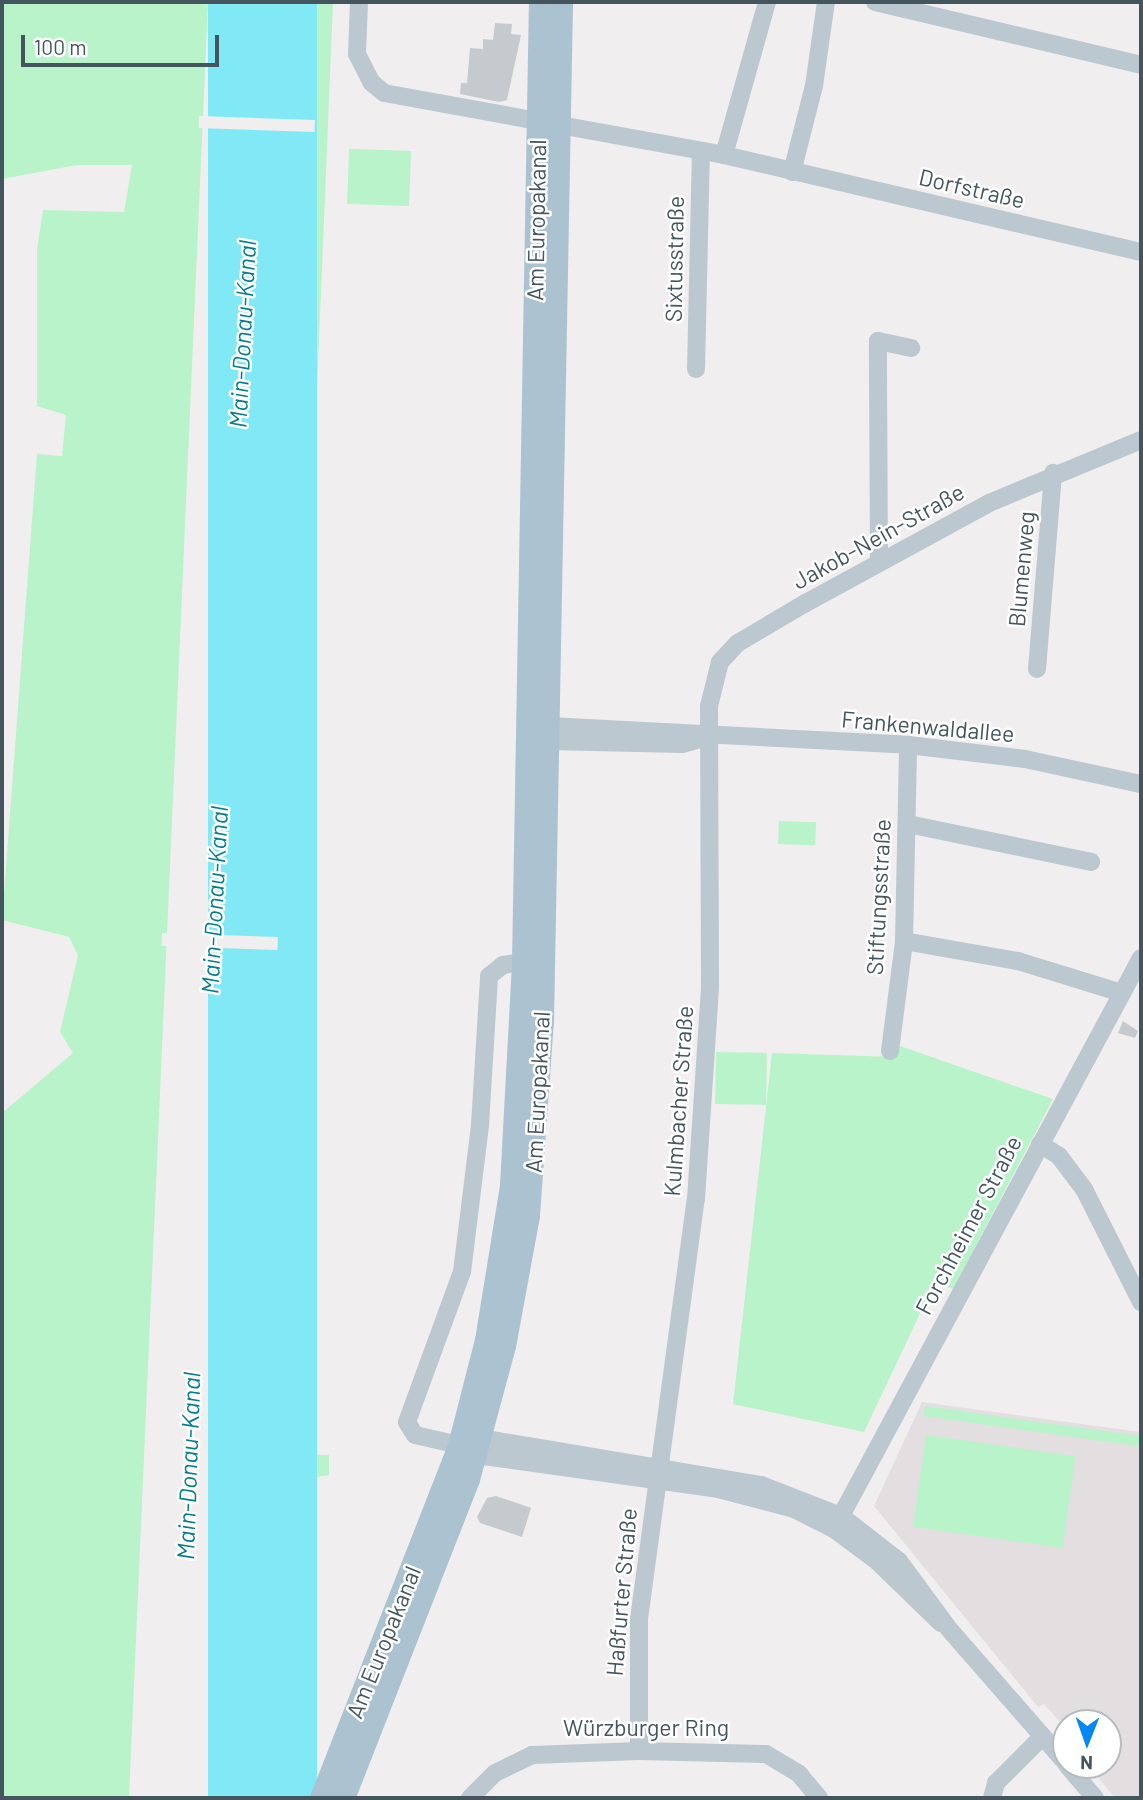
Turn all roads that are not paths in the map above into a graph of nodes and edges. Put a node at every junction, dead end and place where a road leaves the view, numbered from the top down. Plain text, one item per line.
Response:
1 (359, 2) edge
2 (540, 2) edge
3 (561, 2) edge
4 (767, 2) edge
5 (826, 2) edge
6 (875, 2) edge
7 (1141, 65) edge
8 (549, 122) junction
9 (701, 150) junction
10 (724, 155) junction
11 (792, 172) junction
12 (1141, 251) edge
13 (911, 348) dead end
14 (696, 369) dead end
15 (1141, 440) edge
16 (1053, 473) junction
17 (879, 562) junction
18 (1037, 669) dead end
19 (542, 733) junction
20 (708, 738) junction
21 (908, 745) junction
22 (1141, 785) edge
23 (908, 824) junction
24 (1091, 862) dead end
25 (904, 941) junction
26 (1141, 958) edge
27 (523, 962) junction
28 (1122, 993) junction
29 (890, 1051) dead end
30 (1040, 1144) junction
31 (1141, 1302) edge
32 (471, 1446) junction
33 (658, 1473) junction
34 (837, 1522) junction
35 (1043, 1736) junction
36 (1052, 1746) edge
37 (639, 1751) junction
38 (1079, 1779) edge
39 (321, 1798) edge
40 (343, 1798) edge
41 (470, 1798) edge
42 (819, 1798) edge
43 (992, 1798) edge
44 (1095, 1798) edge

1 - 8 street, Dorfstraße
2 - 8 main road
3 - 8 main road
4 - 10 street
5 - 11 street
6 - 7 street
8 - 9 street, Dorfstraße
8 - 19 main road, Am Europakanal
9 - 10 street, Dorfstraße
9 - 14 street, Sixtusstraße
10 - 11 street, Dorfstraße
11 - 12 street, Dorfstraße
13 - 17 street
15 - 16 street, Jakob-Nein-Straße
16 - 17 street, Jakob-Nein-Straße
16 - 18 street, Blumenweg
17 - 20 street, Jakob-Nein-Straße
19 - 20 street, Frankenwaldallee
19 - 27 main road, Am Europakanal
19 - 32 main road, Am Europakanal
20 - 21 street, Frankenwaldallee
20 - 33 street, Kulmbacher Straße
21 - 22 street, Frankenwaldallee
21 - 23 street, Stiftungsstraße
23 - 24 street
23 - 25 street, Stiftungsstraße
25 - 28 street
25 - 29 street, Stiftungsstraße
26 - 28 street, Forchheimer Straße
27 - 32 main road, Am Europakanal
27 - 32 street
28 - 30 street, Forchheimer Straße
30 - 31 street
30 - 34 street, Forchheimer Straße
32 - 33 street
32 - 39 main road, Am Europakanal
32 - 40 main road, Am Europakanal
33 - 34 street
33 - 37 street, Haßfurter Straße
34 - 35 street
35 - 36 street
35 - 43 street
37 - 41 street, Würzburger Ring
37 - 42 street, Würzburger Ring
38 - 44 street

